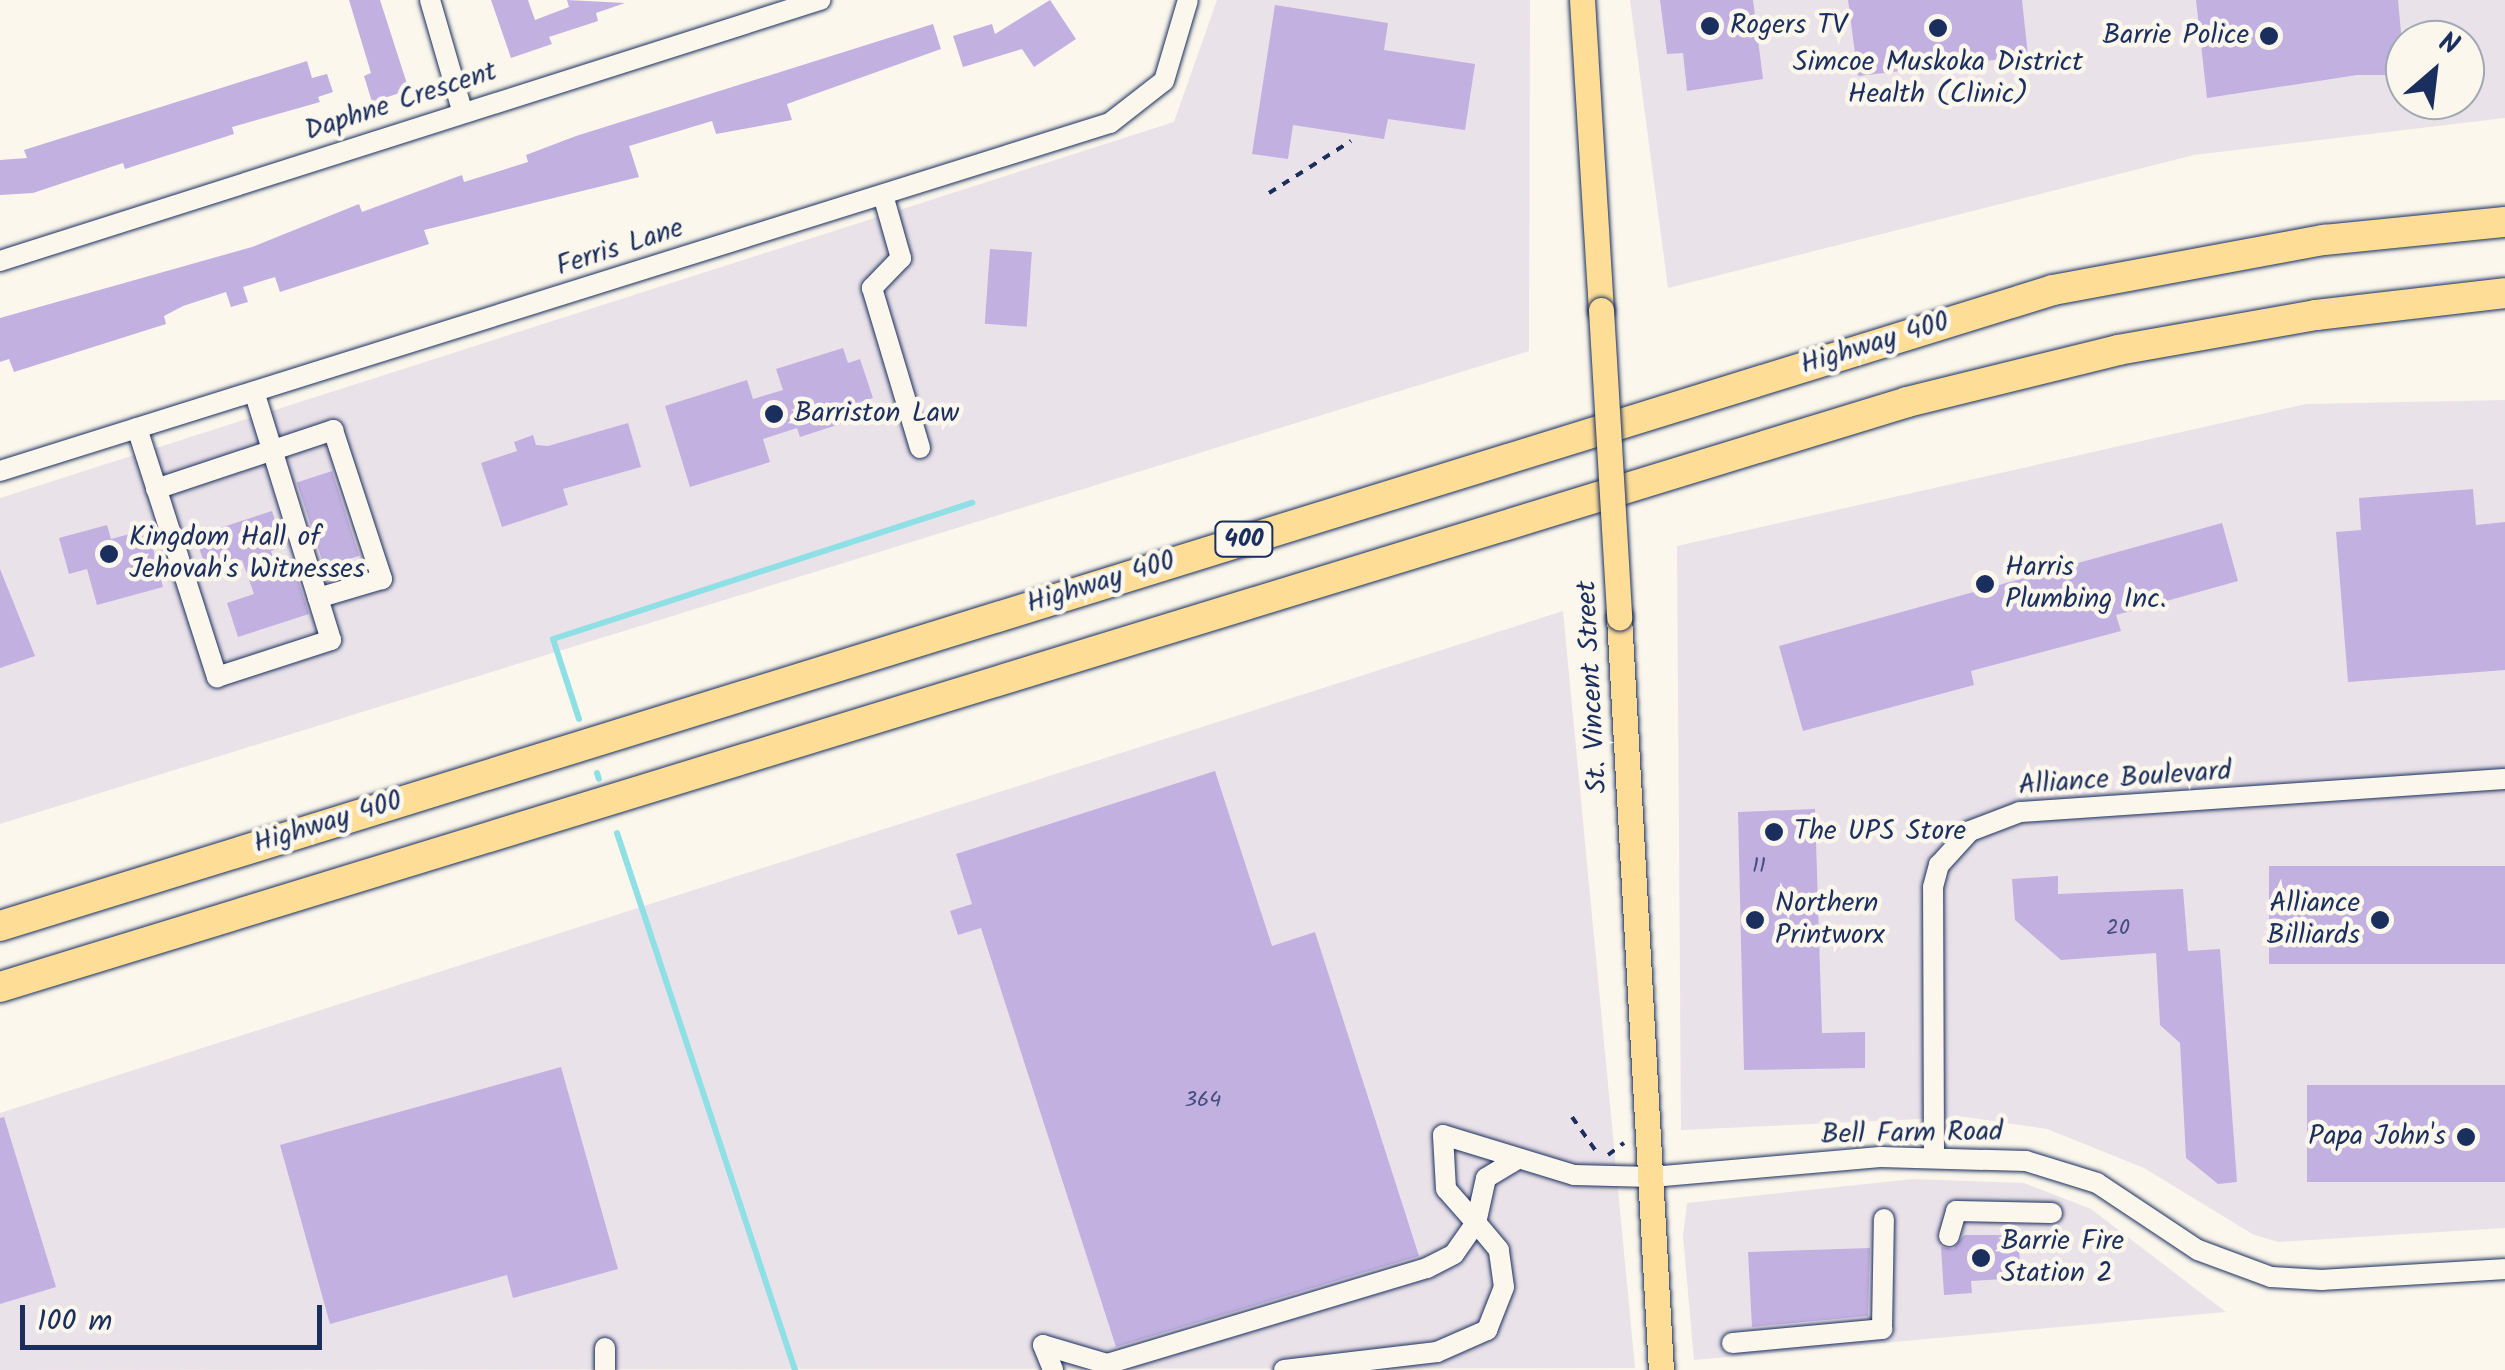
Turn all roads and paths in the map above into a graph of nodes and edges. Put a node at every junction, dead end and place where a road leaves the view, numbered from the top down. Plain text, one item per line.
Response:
1 (430, 0) edge
2 (820, 0) edge
3 (1188, 0) edge
4 (1582, 0) edge
5 (462, 110) junction
6 (1351, 141) dead end
7 (1269, 193) dead end
8 (883, 194) junction
9 (2505, 222) edge
10 (0, 261) edge
11 (2505, 293) edge
12 (254, 392) junction
13 (137, 428) junction
14 (920, 448) dead end
15 (272, 450) junction
16 (0, 472) edge
17 (156, 489) junction
18 (318, 598) junction
19 (2505, 779) edge
20 (0, 926) edge
21 (0, 987) edge
22 (1572, 1117) dead end
23 (1624, 1143) dead end
24 (1934, 1156) junction
25 (1516, 1160) junction
26 (1652, 1177) junction
27 (2052, 1214) dead end
28 (1884, 1219) dead end
29 (1476, 1223) junction
30 (1955, 1232) dead end
31 (2505, 1269) edge
32 (1732, 1342) dead end
33 (606, 1348) dead end
34 (606, 1370) edge
35 (1054, 1370) edge
36 (1284, 1370) edge
37 (1660, 1370) edge

1 - 5 street
2 - 5 street, Daphne Crescent
3 - 8 street, Ferris Lane
4 - 26 main road, St. Vincent Street, bridge
5 - 10 street, Daphne Crescent
6 - 7 path
8 - 12 street, Ferris Lane
8 - 14 street
9 - 20 highway, Highway 400 / 400
11 - 21 highway, 400
12 - 13 street, Ferris Lane
12 - 15 street
13 - 16 street, Ferris Lane
13 - 17 street
15 - 17 street
15 - 18 street
15 - 18 street
17 - 18 street
19 - 24 street, Alliance Boulevard
22 - 23 path
24 - 26 street, Bell Farm Road
24 - 31 street, Bell Farm Road
25 - 26 street, Bell Farm Road
25 - 29 street
25 - 29 street, Bell Farm Road
26 - 37 main road, St. Vincent Street
27 - 30 street
28 - 32 street
29 - 35 street
29 - 36 street
33 - 34 street

